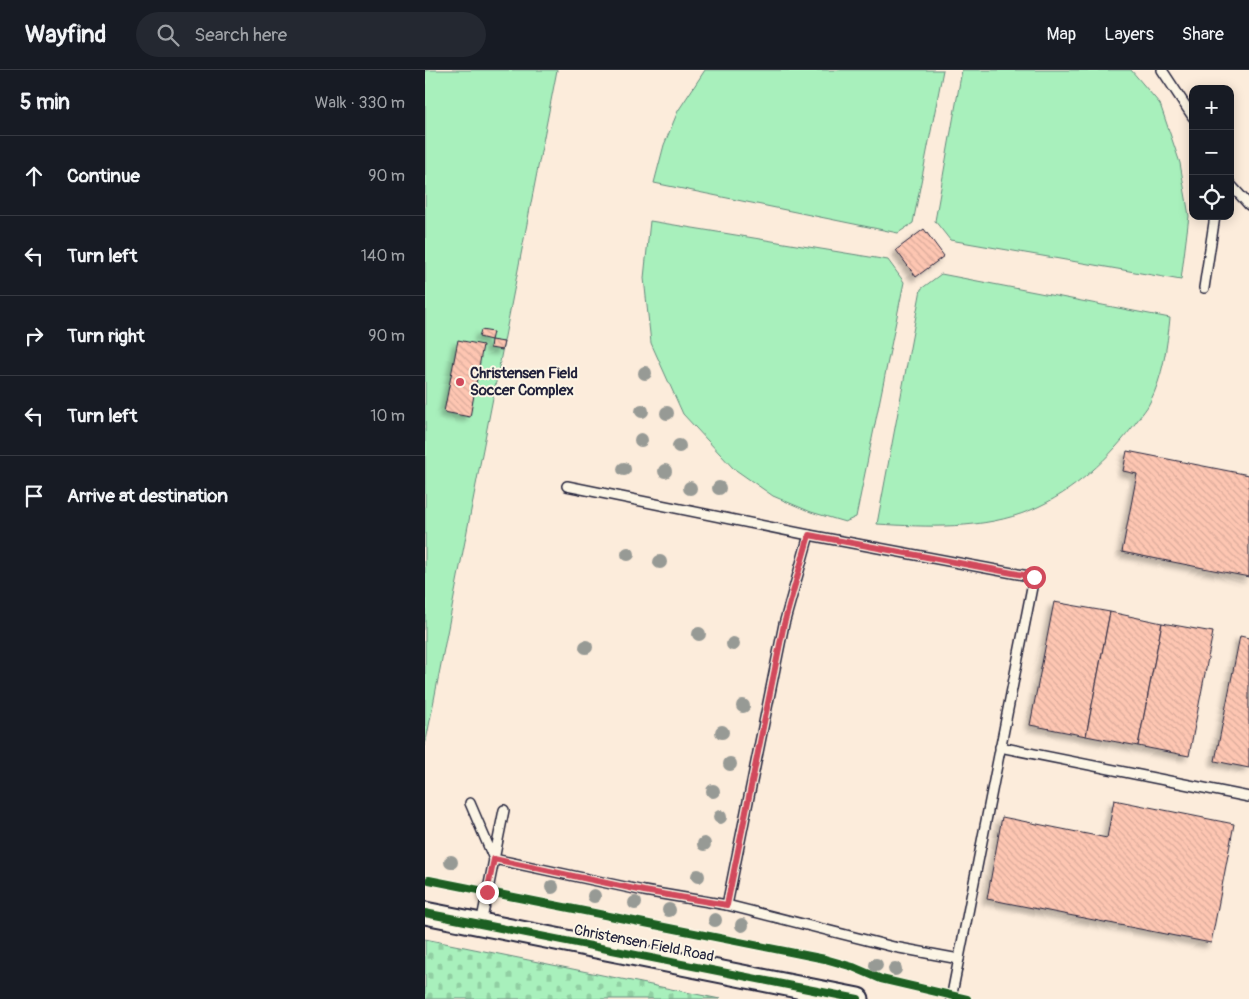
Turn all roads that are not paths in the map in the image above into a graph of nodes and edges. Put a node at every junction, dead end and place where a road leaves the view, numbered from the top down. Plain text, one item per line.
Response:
1 (1162, 70) edge
2 (1189, 111) edge
3 (1234, 188) edge
4 (1249, 205) edge
5 (1214, 220) edge
6 (1204, 288) dead end
7 (567, 486) dead end
8 (809, 535) junction
9 (1001, 746) junction
10 (1249, 797) edge
11 (470, 803) dead end
12 (504, 810) dead end
13 (494, 859) junction
14 (727, 905) junction
15 (425, 913) edge
16 (481, 924) junction
17 (959, 958) junction
18 (858, 999) edge
19 (951, 999) edge

1 - 2 lane
3 - 4 lane
5 - 6 lane
7 - 8 lane
8 - 9 lane
8 - 14 lane
9 - 10 lane
9 - 17 lane
11 - 13 lane
12 - 13 lane
13 - 14 lane
13 - 16 lane
14 - 17 lane
15 - 16 street, Christensen Field Road
16 - 18 street, Christensen Field Road
17 - 19 lane

